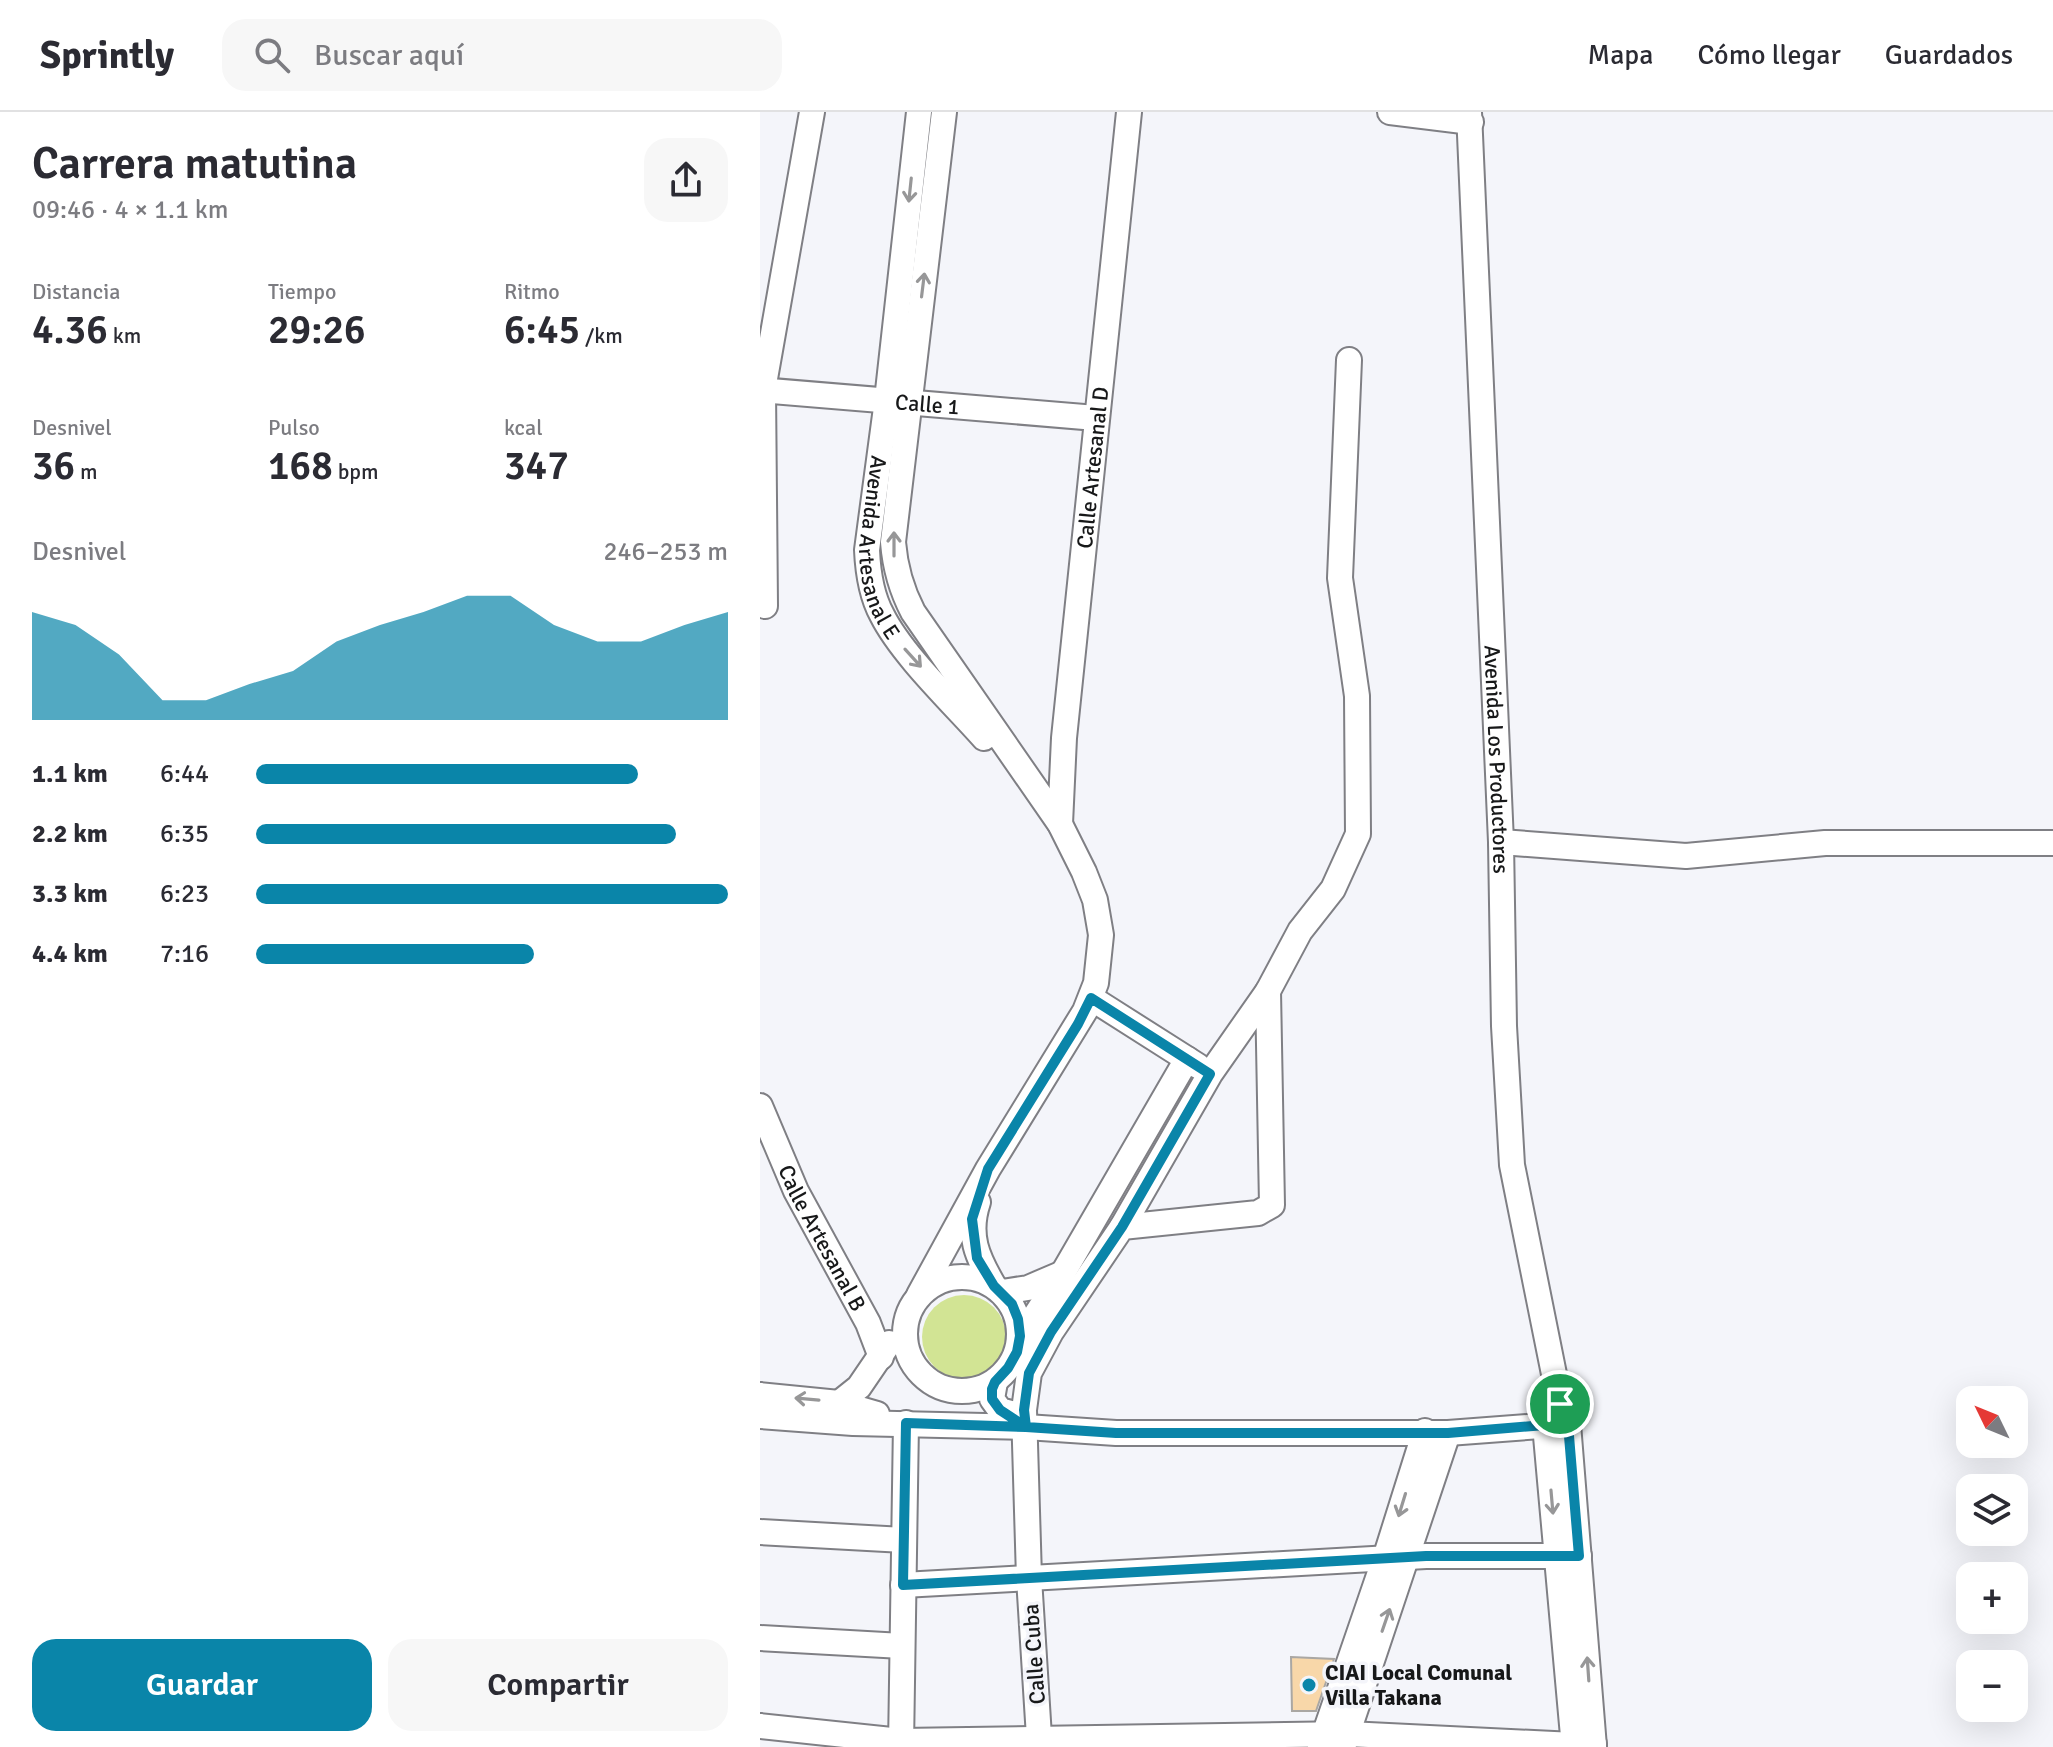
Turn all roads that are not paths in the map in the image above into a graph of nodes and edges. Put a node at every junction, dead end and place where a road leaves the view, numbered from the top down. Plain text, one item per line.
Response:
1 (812, 112) edge
2 (919, 112) edge
3 (944, 112) edge
4 (1129, 112) edge
5 (1390, 112) edge
6 (1470, 117) edge
7 (1349, 360) dead end
8 (761, 390) edge
9 (898, 401) junction
10 (1096, 418) junction
11 (765, 606) dead end
12 (1060, 824) junction
13 (1501, 842) junction
14 (2053, 843) edge
15 (1268, 991) junction
16 (1091, 998) junction
17 (1187, 1059) junction
18 (1210, 1074) junction
19 (760, 1106) edge
20 (988, 1169) junction
21 (1122, 1227) junction
22 (1063, 1273) junction
23 (998, 1289) junction
24 (914, 1303) junction
25 (868, 1323) junction
26 (894, 1335) junction
27 (1017, 1352) junction
28 (881, 1357) junction
29 (932, 1383) junction
30 (992, 1383) junction
31 (761, 1400) edge
32 (965, 1408) junction
33 (836, 1412) junction
34 (1558, 1417) junction
35 (1012, 1418) junction
36 (918, 1424) junction
37 (1436, 1432) junction
38 (760, 1532) edge
39 (904, 1540) junction
40 (1568, 1556) junction
41 (1396, 1559) junction
42 (1029, 1578) junction
43 (903, 1585) junction
44 (760, 1638) edge
45 (902, 1646) junction
46 (760, 1726) edge
47 (1039, 1737) junction
48 (1334, 1741) edge
49 (1442, 1743) edge
50 (901, 1744) edge
51 (1584, 1746) edge

1 - 8 street
2 -> 9 street, Avenida Artesanal E
9 -> 3 street, Avenida Artesanal E
4 - 10 street, Calle Artesanal D
5 - 6 street
6 - 13 street, Avenida Los Productores
7 - 15 street
8 - 9 street, Calle 1
8 - 11 street
9 - 10 street, Calle 1
9 - 12 street, Avenida Artesanal E
10 - 12 street, Calle Artesanal D
12 - 16 street, Avenida Artesanal E
13 - 14 street
13 - 34 street, Avenida Los Productores
15 - 18 street
15 - 21 street
16 - 17 street
16 - 20 street, Avenida Artesanal E
17 - 18 street
17 - 22 street
18 - 21 street
19 - 25 street, Calle Artesanal B
20 - 23 street
20 - 24 street
21 - 35 street
22 - 23 street
22 - 27 street
23 - 24 street
23 - 27 street
24 - 26 street
24 - 29 street
25 - 26 street
25 - 28 street, Calle Artesanal B
26 - 28 street
27 - 30 street
28 - 33 street
29 - 30 street
29 - 32 street
30 - 32 street
30 - 35 street
31 - 33 street
32 - 35 street
32 - 36 street
33 - 36 street
34 - 37 street
34 - 40 street, Avenida Los Productores
35 - 36 street
35 - 37 street
35 - 42 street, Calle Cuba
36 - 39 street
37 - 41 street
38 - 39 street
39 - 43 street
40 - 41 street
40 - 51 street, Avenida Los Productores
41 - 42 street
41 - 48 street
42 - 43 street
42 - 47 street, Calle Cuba
43 - 45 street
44 - 45 street
45 - 50 street
46 - 50 street
47 - 48 street
47 - 50 street
48 - 49 street
49 - 51 street

